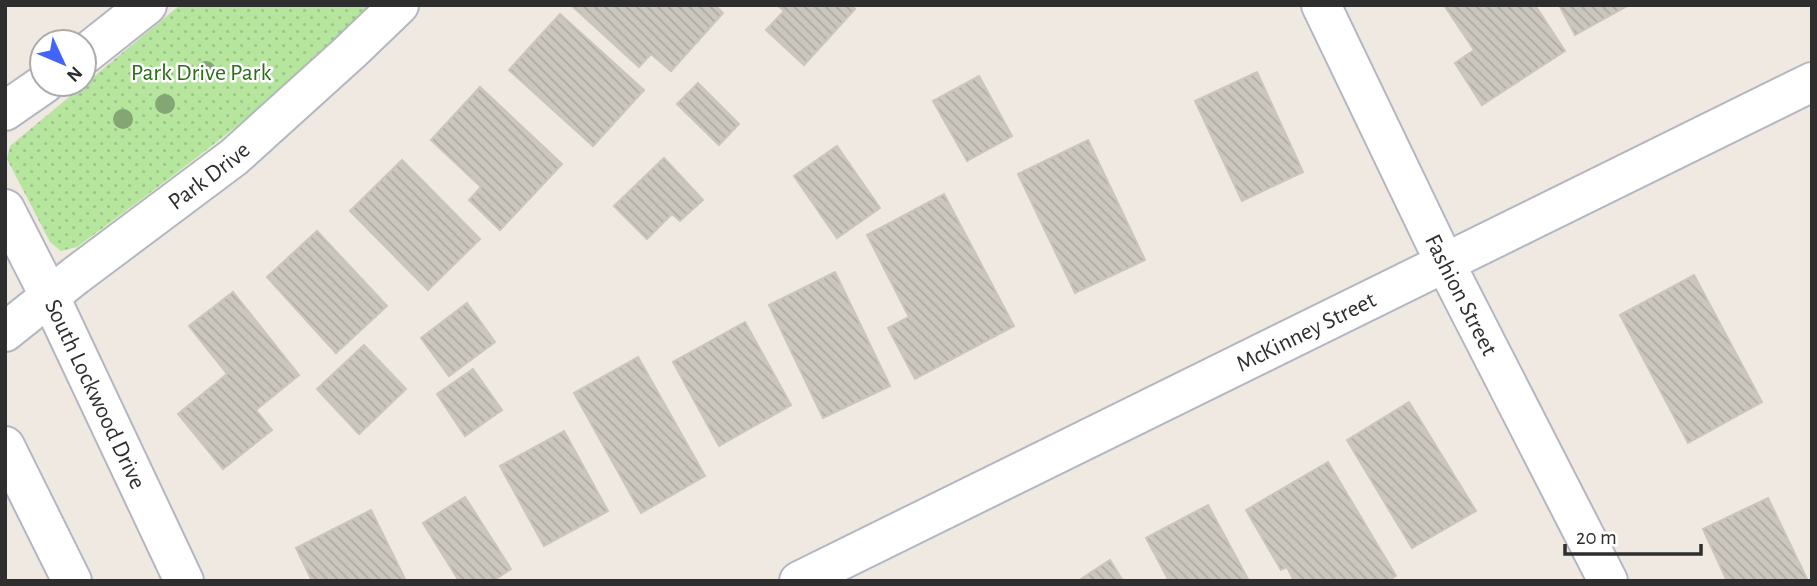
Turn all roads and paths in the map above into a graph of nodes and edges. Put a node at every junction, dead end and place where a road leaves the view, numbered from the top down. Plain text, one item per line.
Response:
1 (147, 5) edge
2 (399, 5) edge
3 (1321, 5) edge
4 (98, 44) edge
5 (1812, 82) edge
6 (28, 95) edge
7 (5, 111) edge
8 (5, 209) edge
9 (1444, 261) junction
10 (50, 297) junction
11 (5, 332) edge
12 (5, 446) edge
13 (72, 581) edge
14 (184, 581) edge
15 (799, 581) edge
16 (1608, 581) edge

1 - 4 street
2 - 10 street, Park Drive
3 - 9 street, Fashion Street
5 - 9 street, McKinney Street
6 - 7 street
8 - 10 street, South Lockwood Drive
9 - 15 street, McKinney Street
9 - 16 street, Fashion Street
10 - 11 street, Park Drive
10 - 14 street, South Lockwood Drive
12 - 13 street

